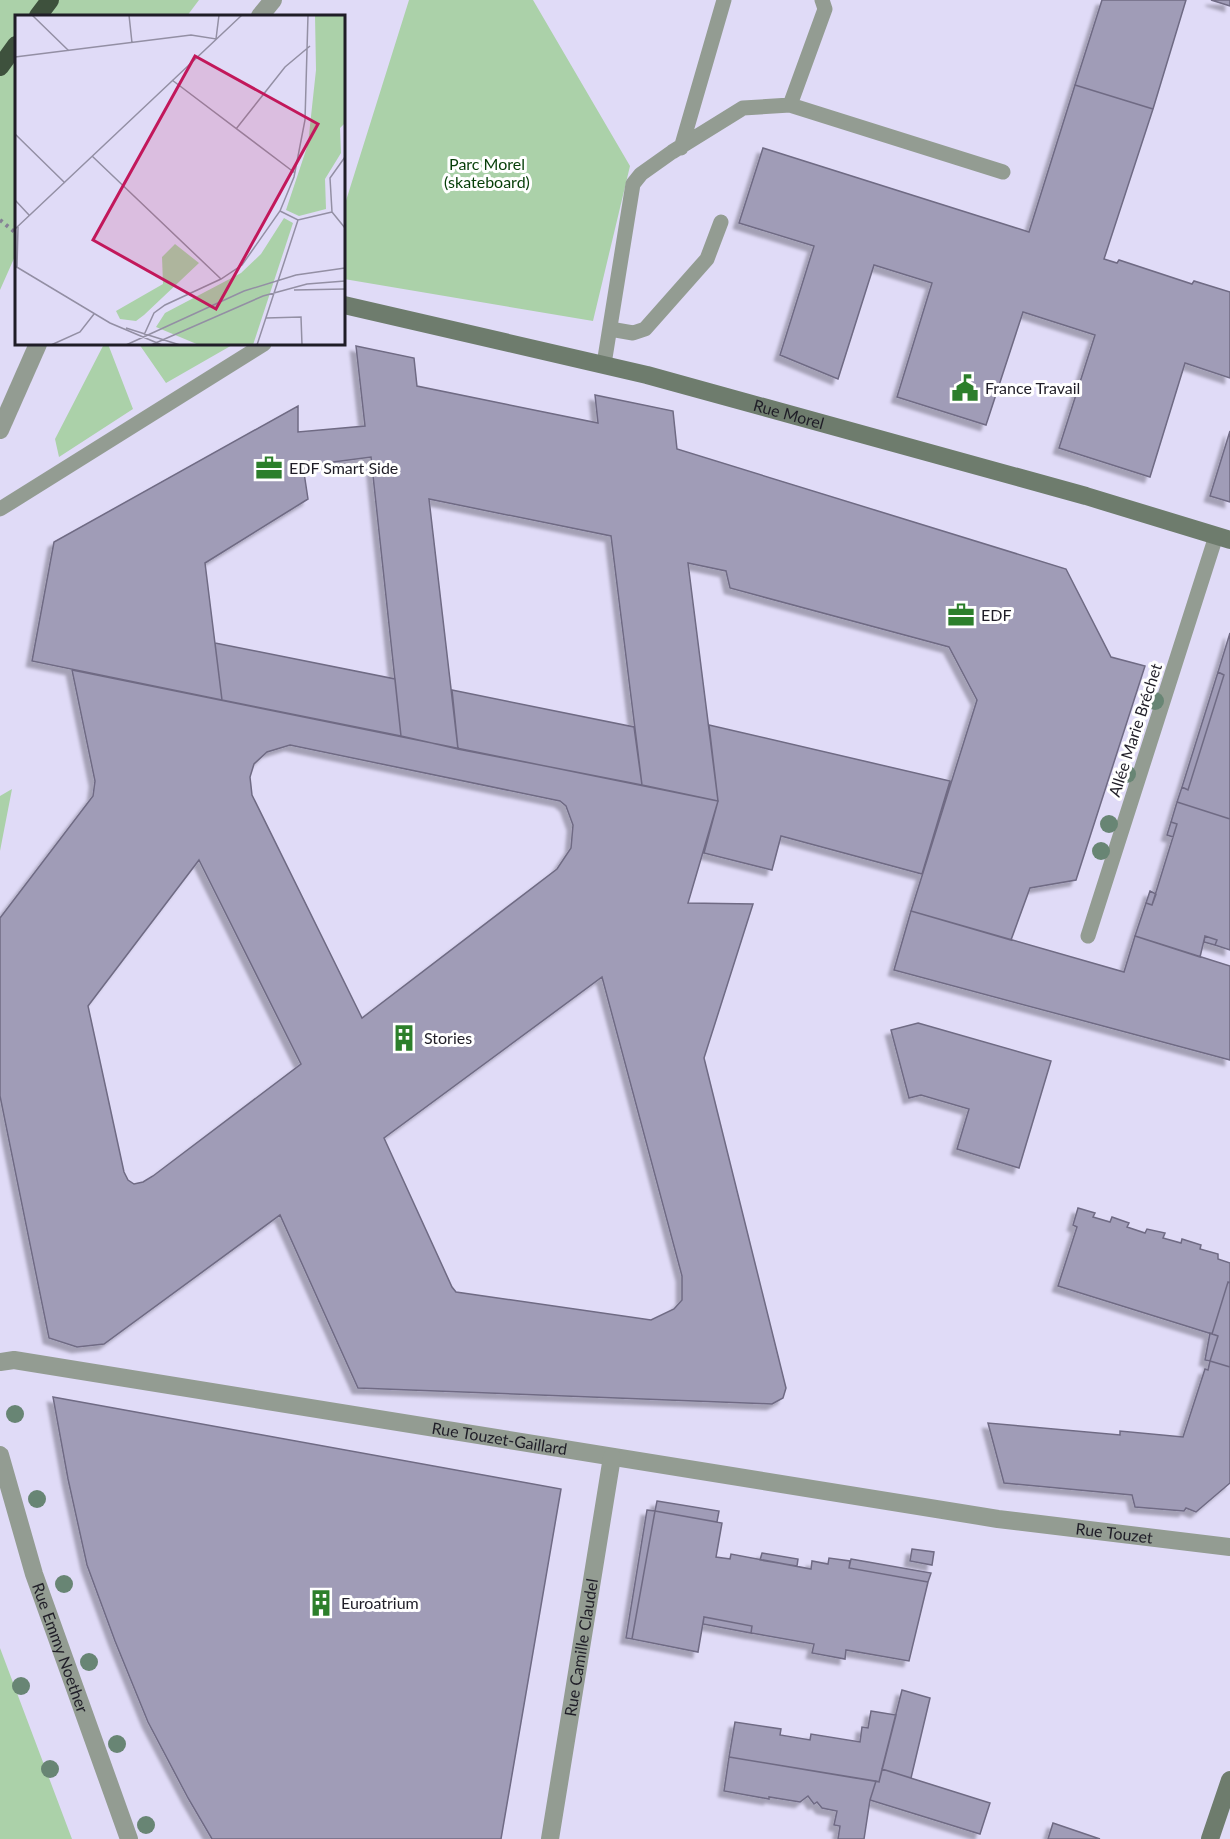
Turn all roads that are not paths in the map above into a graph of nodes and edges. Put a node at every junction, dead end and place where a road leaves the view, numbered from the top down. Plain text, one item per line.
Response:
1 (50, 0) edge
2 (273, 0) edge
3 (724, 0) edge
4 (822, 0) edge
5 (39, 15) edge
6 (261, 15) edge
7 (15, 46) edge
8 (0, 67) edge
9 (790, 105) junction
10 (681, 148) junction
11 (1003, 172) dead end
12 (721, 222) dead end
13 (345, 305) edge
14 (610, 329) junction
15 (38, 345) edge
16 (262, 345) edge
17 (604, 364) junction
18 (0, 430) edge
19 (0, 509) edge
20 (1223, 538) edge
21 (1088, 936) dead end
22 (0, 1362) edge
23 (0, 1455) edge
24 (612, 1457) junction
25 (998, 1519) joint
26 (1230, 1547) edge
27 (1230, 1780) edge
28 (129, 1839) edge
29 (550, 1839) edge
30 (1210, 1839) edge

1 - 5 highway
2 - 6 street
3 - 10 lane
4 - 9 lane
7 - 8 highway
9 - 10 lane
9 - 11 lane
10 - 14 lane
12 - 14 lane
13 - 17 street, Rue Morel
14 - 17 lane
15 - 18 street
16 - 19 lane
17 - 20 street, Rue Morel
20 - 21 lane, Allée Marie Bréchet
22 - 24 street, Rue Touzet-Gaillard
23 - 28 street, Rue Emmy Noether
24 - 25 street, Rue Touzet-Gaillard
24 - 29 street, Rue Camille Claudel
25 - 26 street, Rue Touzet
27 - 30 street

